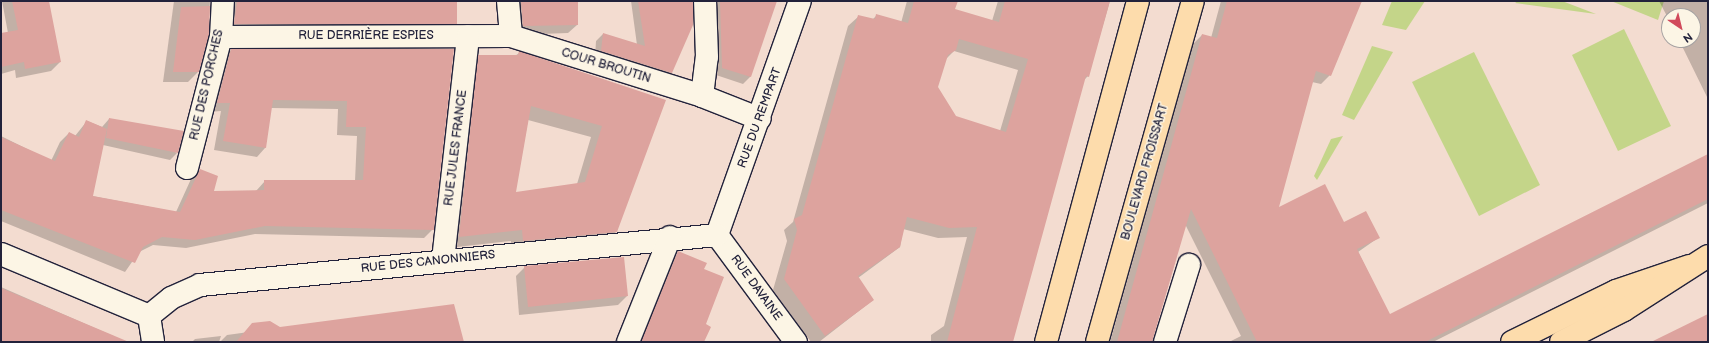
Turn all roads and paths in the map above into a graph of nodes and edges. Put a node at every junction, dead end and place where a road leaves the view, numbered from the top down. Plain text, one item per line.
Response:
1 (223, 1) edge
2 (508, 1) edge
3 (705, 1) edge
4 (800, 1) edge
5 (1138, 1) edge
6 (1193, 1) edge
7 (468, 36) junction
8 (511, 36) junction
9 (221, 37) junction
10 (702, 96) junction
11 (760, 119) junction
12 (187, 168) dead end
13 (717, 235) junction
14 (670, 237) junction
15 (1, 254) edge
16 (1708, 256) edge
17 (443, 260) junction
18 (1189, 265) dead end
19 (1689, 266) junction
20 (149, 316) junction
21 (153, 342) edge
22 (628, 342) edge
23 (796, 342) edge
24 (1046, 342) edge
25 (1097, 342) edge
26 (1165, 342) edge
27 (1512, 342) edge
28 (1561, 342) edge

1 - 9 street, RUE DES PORCHES
2 - 8 street
3 - 10 street
4 - 11 street, RUE DU REMPART
5 - 24 main road
6 - 25 main road, BOULEVARD FROISSART
7 - 8 street, RUE DERRIÈRE ESPIES
7 - 9 street, RUE DERRIÈRE ESPIES
7 - 17 street, RUE JULES FRANCE
8 - 10 street, COUR BROUTIN
9 - 12 street, RUE DES PORCHES
10 - 11 street, COUR BROUTIN
11 - 13 street, RUE DU REMPART
13 - 14 street, RUE DES CANONNIERS
13 - 23 street, RUE DAVAINE
14 - 17 street, RUE DES CANONNIERS
14 - 22 street
15 - 20 street
16 - 19 main road
17 - 20 street, RUE DES CANONNIERS
18 - 26 street
19 - 27 main road
19 - 28 main road
20 - 21 street

